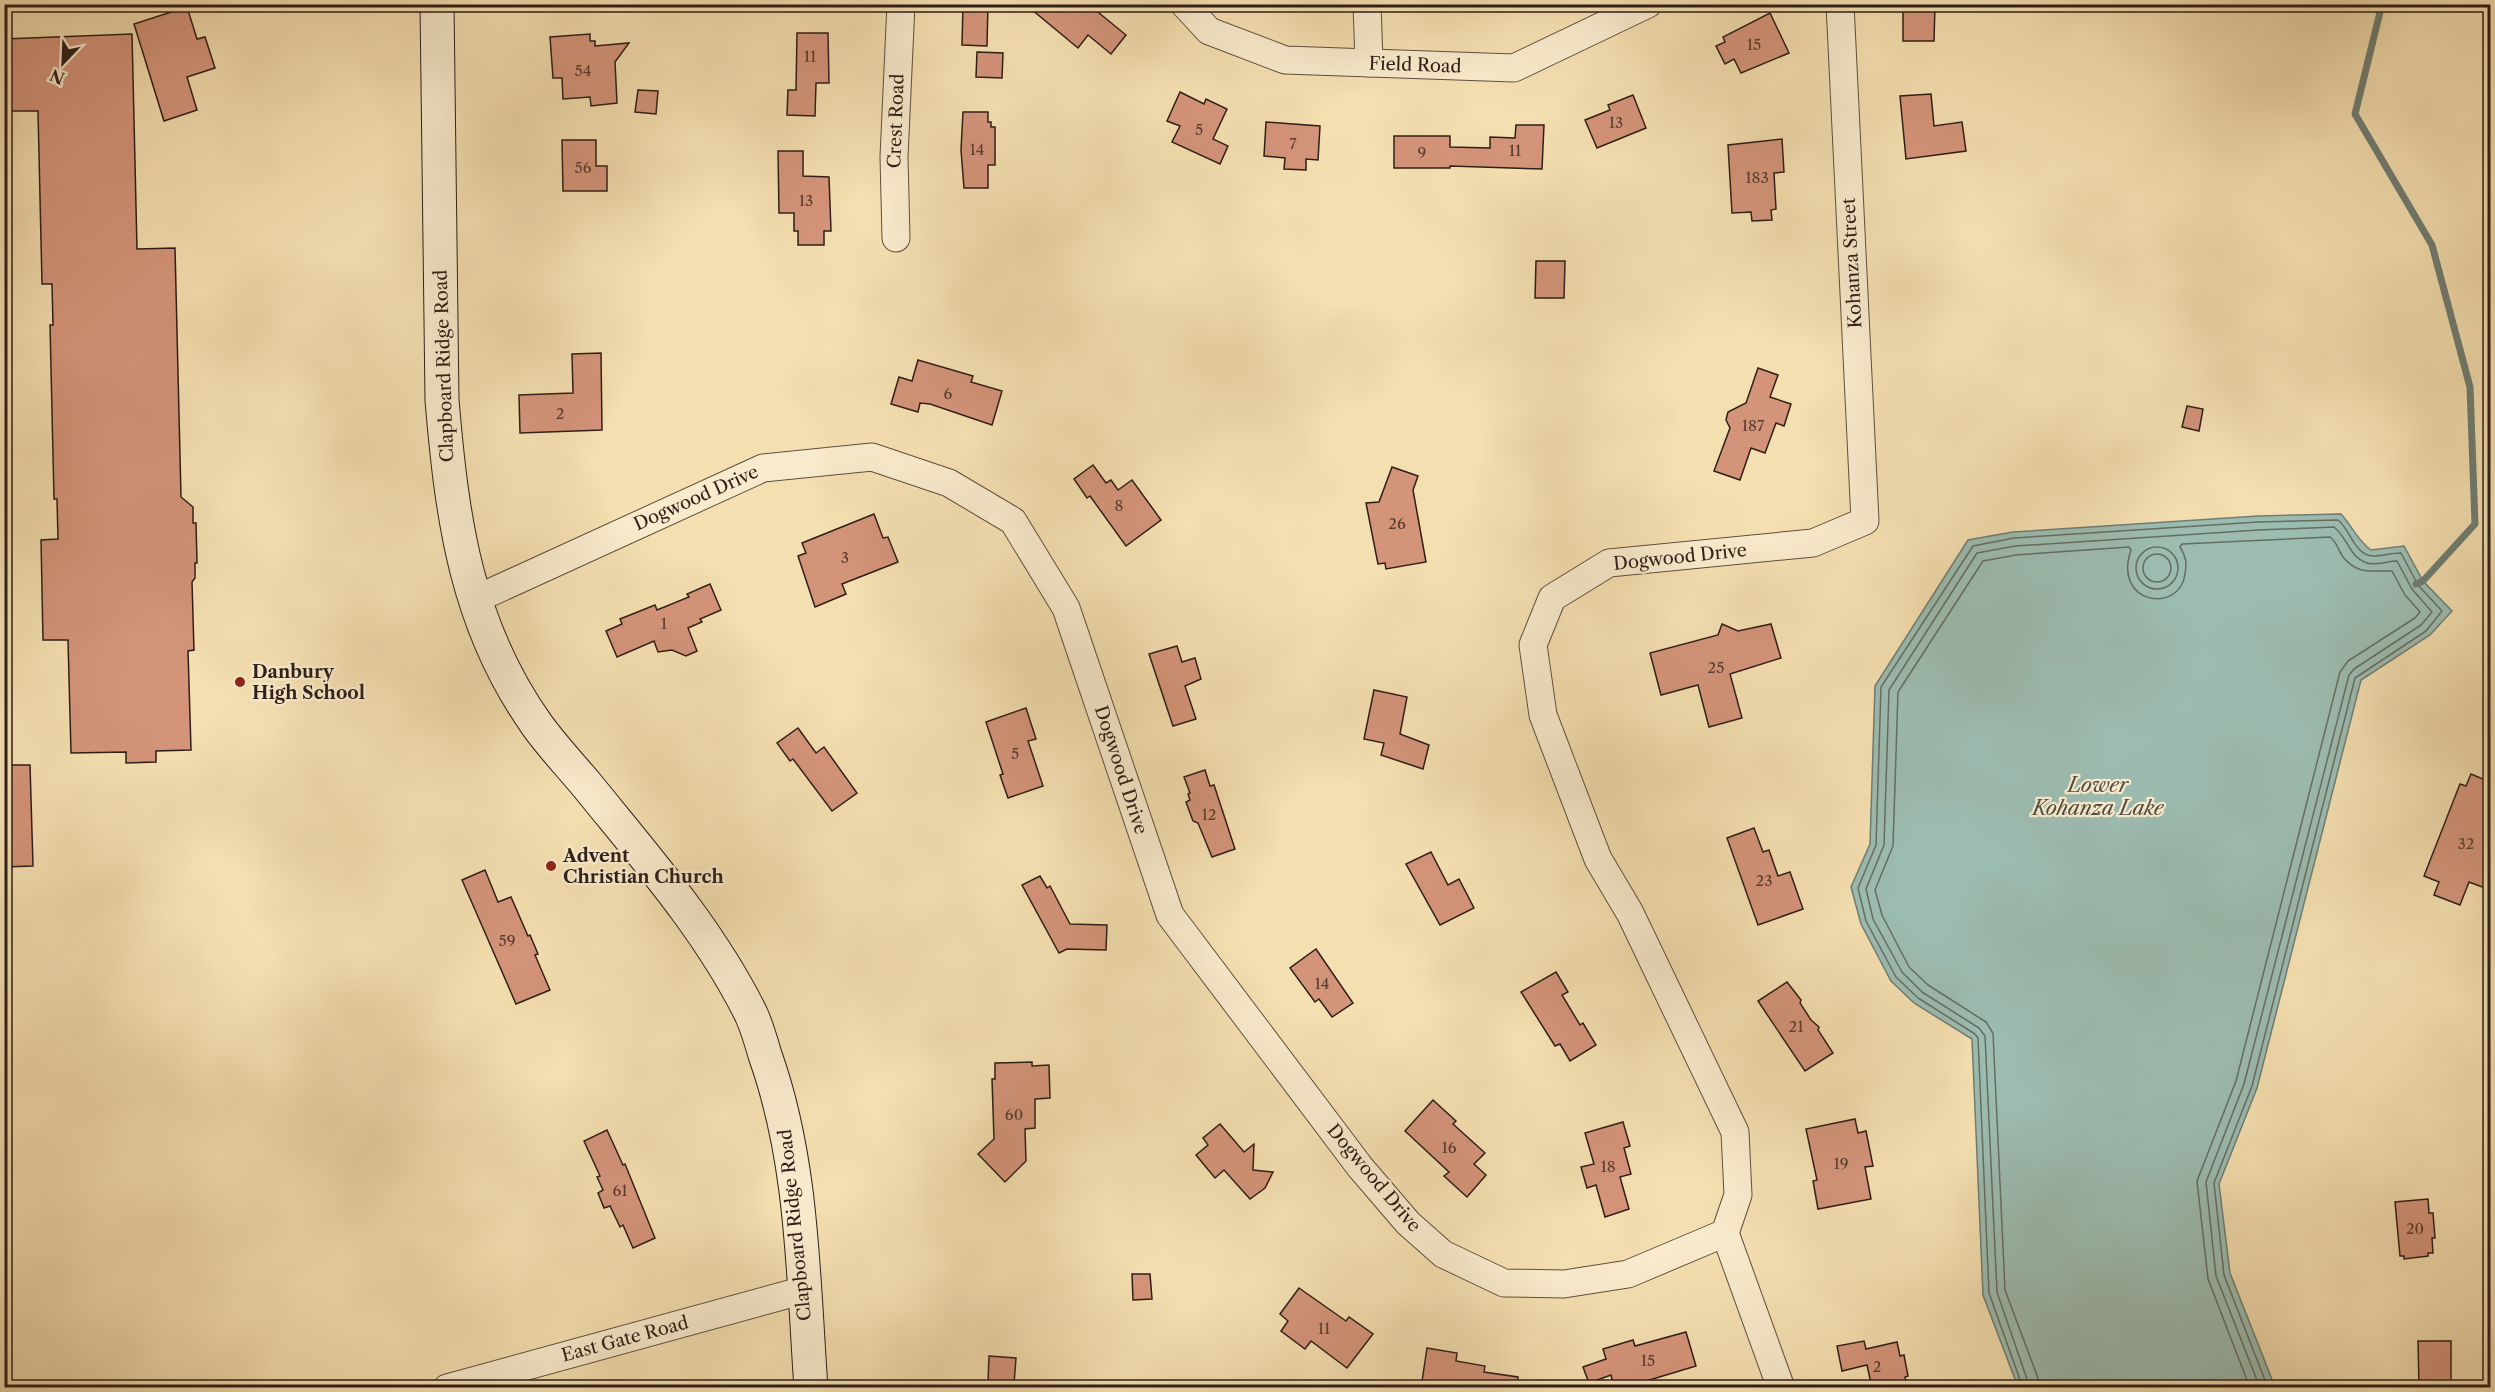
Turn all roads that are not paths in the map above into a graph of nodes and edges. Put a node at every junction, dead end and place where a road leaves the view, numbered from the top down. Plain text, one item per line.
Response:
1 (437, 4) edge
2 (901, 4) edge
3 (1184, 4) edge
4 (1367, 4) edge
5 (1648, 4) edge
6 (1840, 4) edge
7 (1369, 63) junction
8 (896, 238) dead end
9 (1865, 521) joint
10 (474, 600) junction
11 (1725, 1233) junction
12 (804, 1290) junction
13 (447, 1388) edge
14 (811, 1388) edge
15 (1781, 1388) edge

1 - 10 main road, Clapboard Ridge Road
2 - 8 street, Crest Road
3 - 7 street, Field Road
4 - 7 street
5 - 7 street, Field Road
6 - 9 street, Kohanza Street
9 - 11 street, Dogwood Drive
10 - 11 street, Dogwood Drive
10 - 12 main road, Clapboard Ridge Road
11 - 15 street
12 - 13 street, East Gate Road
12 - 14 main road, Clapboard Ridge Road

